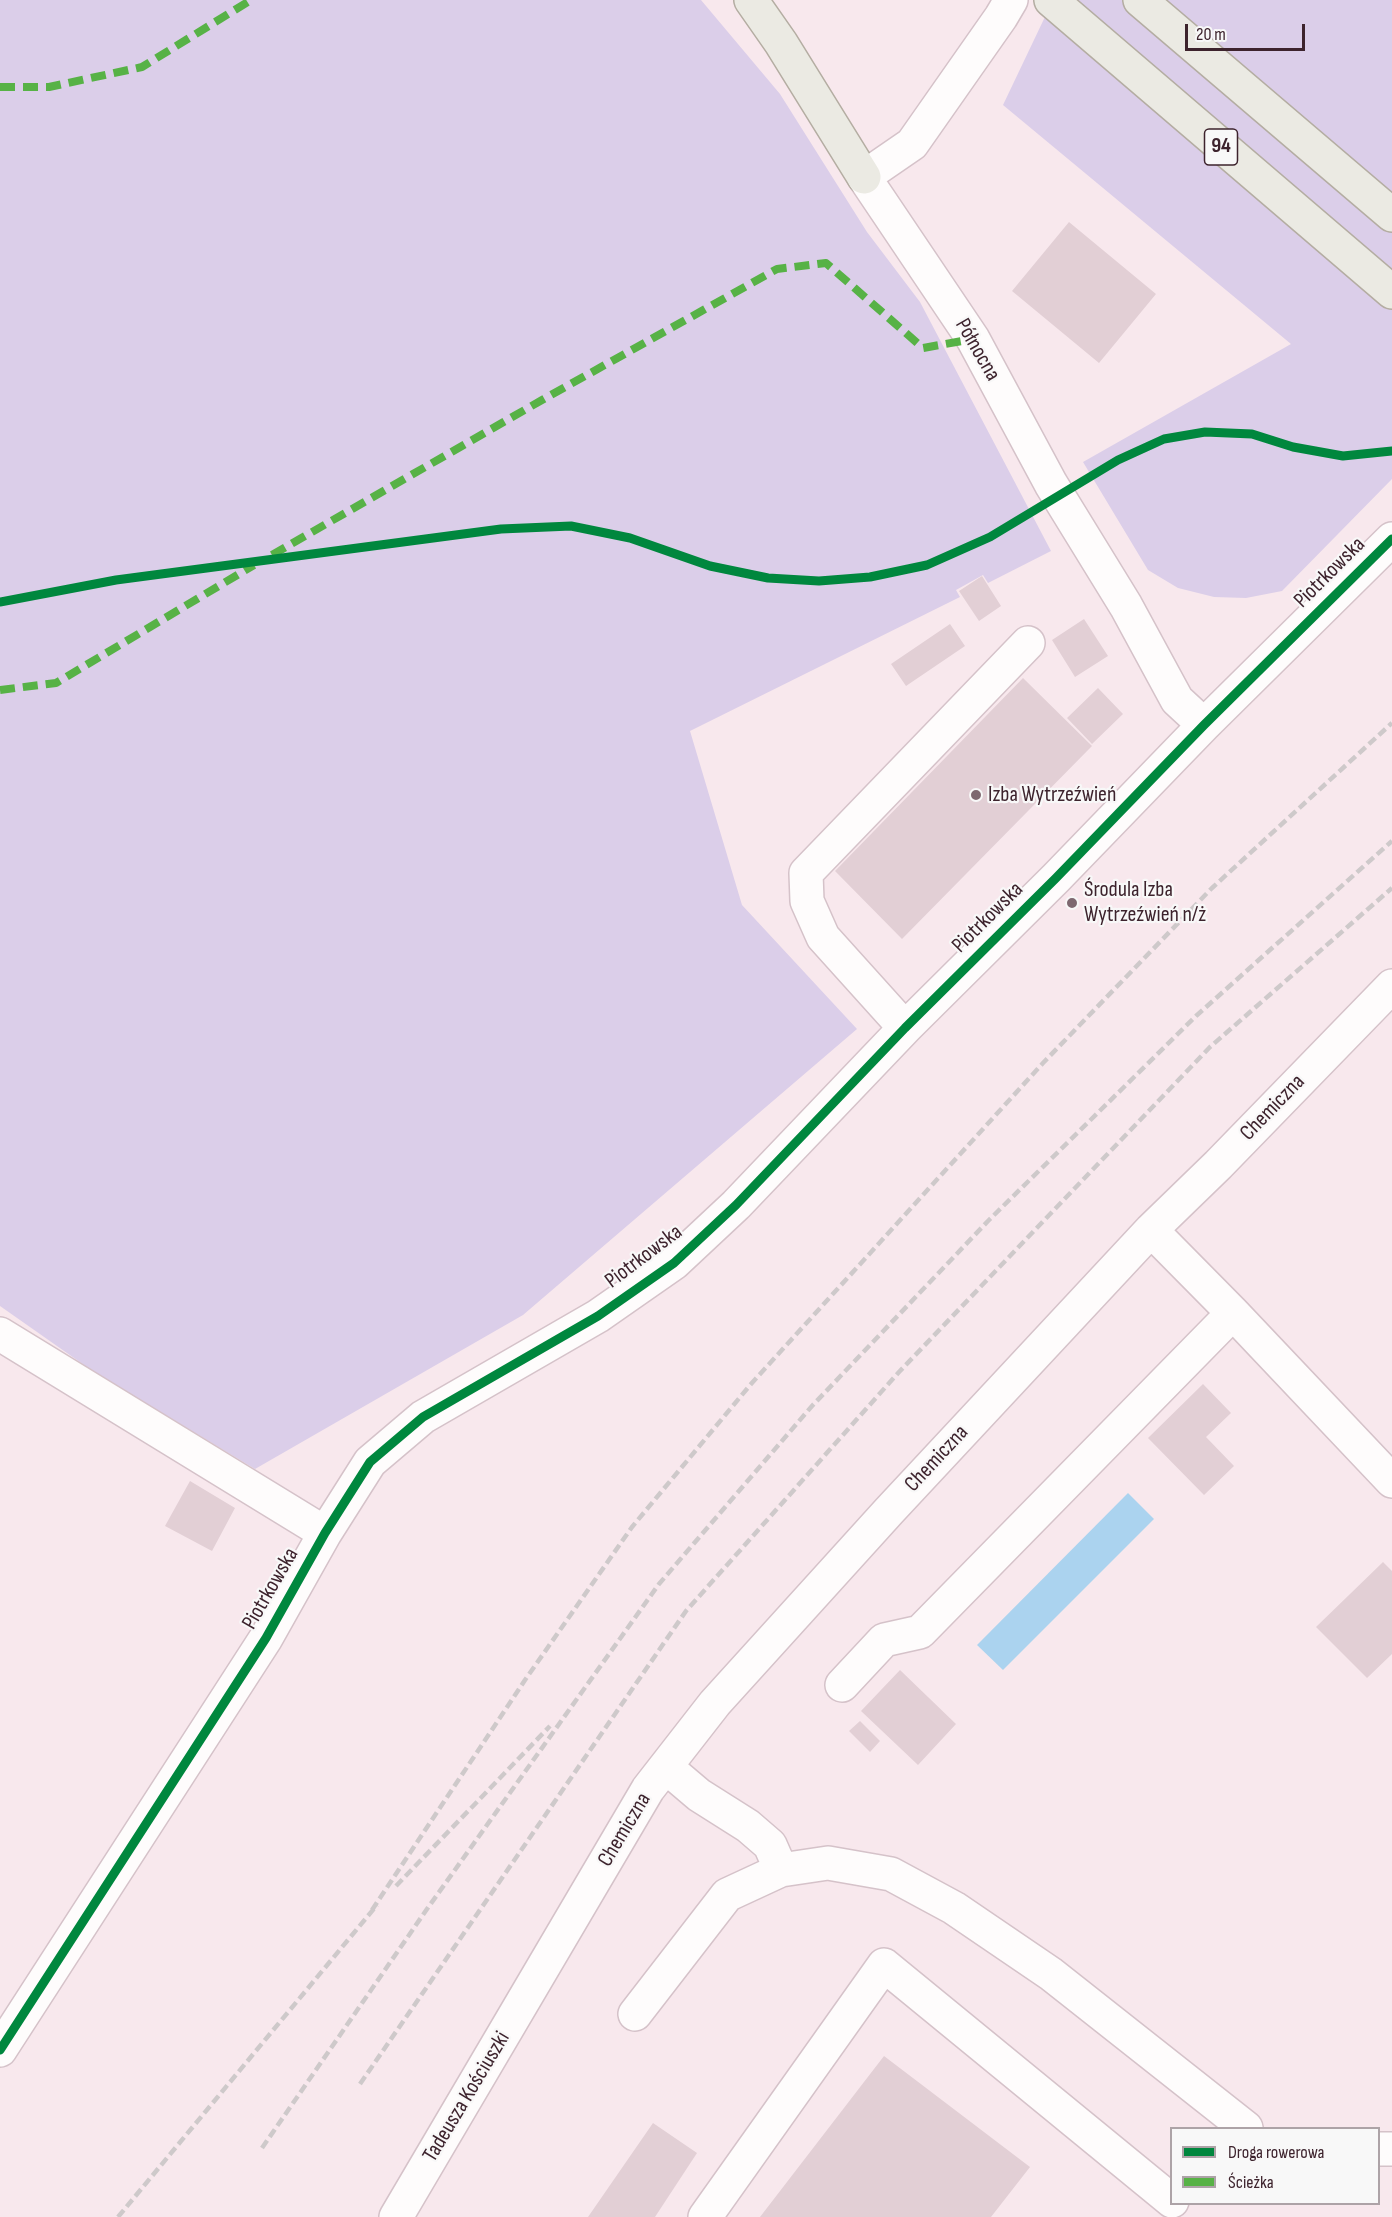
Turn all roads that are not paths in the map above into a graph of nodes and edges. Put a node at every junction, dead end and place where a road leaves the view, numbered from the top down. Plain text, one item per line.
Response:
1 (751, 0) edge
2 (1011, 0) edge
3 (1051, 0) edge
4 (1140, 0) edge
5 (864, 177) junction
6 (1392, 215) edge
7 (1392, 292) edge
8 (1392, 539) edge
9 (1028, 643) dead end
10 (1204, 725) junction
11 (1392, 986) edge
12 (905, 1028) junction
13 (1151, 1230) junction
14 (1233, 1313) junction
15 (0, 1334) edge
16 (1391, 1479) edge
17 (325, 1533) junction
18 (842, 1685) dead end
19 (666, 1767) junction
20 (781, 1870) junction
21 (538, 1977) joint
22 (635, 2014) dead end
23 (0, 2050) edge
24 (1245, 2127) edge
25 (1170, 2200) edge
26 (1177, 2205) edge
27 (405, 2214) edge
28 (705, 2217) edge
29 (1191, 2217) edge

1 - 5 main road
2 - 5 street
3 - 7 main road, 94
4 - 6 main road
5 - 10 street, Północna
8 - 10 street, Piotrkowska
9 - 12 street
10 - 12 street, Piotrkowska
11 - 13 street, Chemiczna
12 - 17 street, Piotrkowska
13 - 14 street
13 - 19 street, Chemiczna
14 - 16 street
14 - 18 street
15 - 17 street
17 - 23 street, Piotrkowska
19 - 20 street
19 - 21 street, Chemiczna
20 - 22 street
20 - 24 street
21 - 27 street, Tadeusza Kościuszki
25 - 28 street
26 - 29 street

